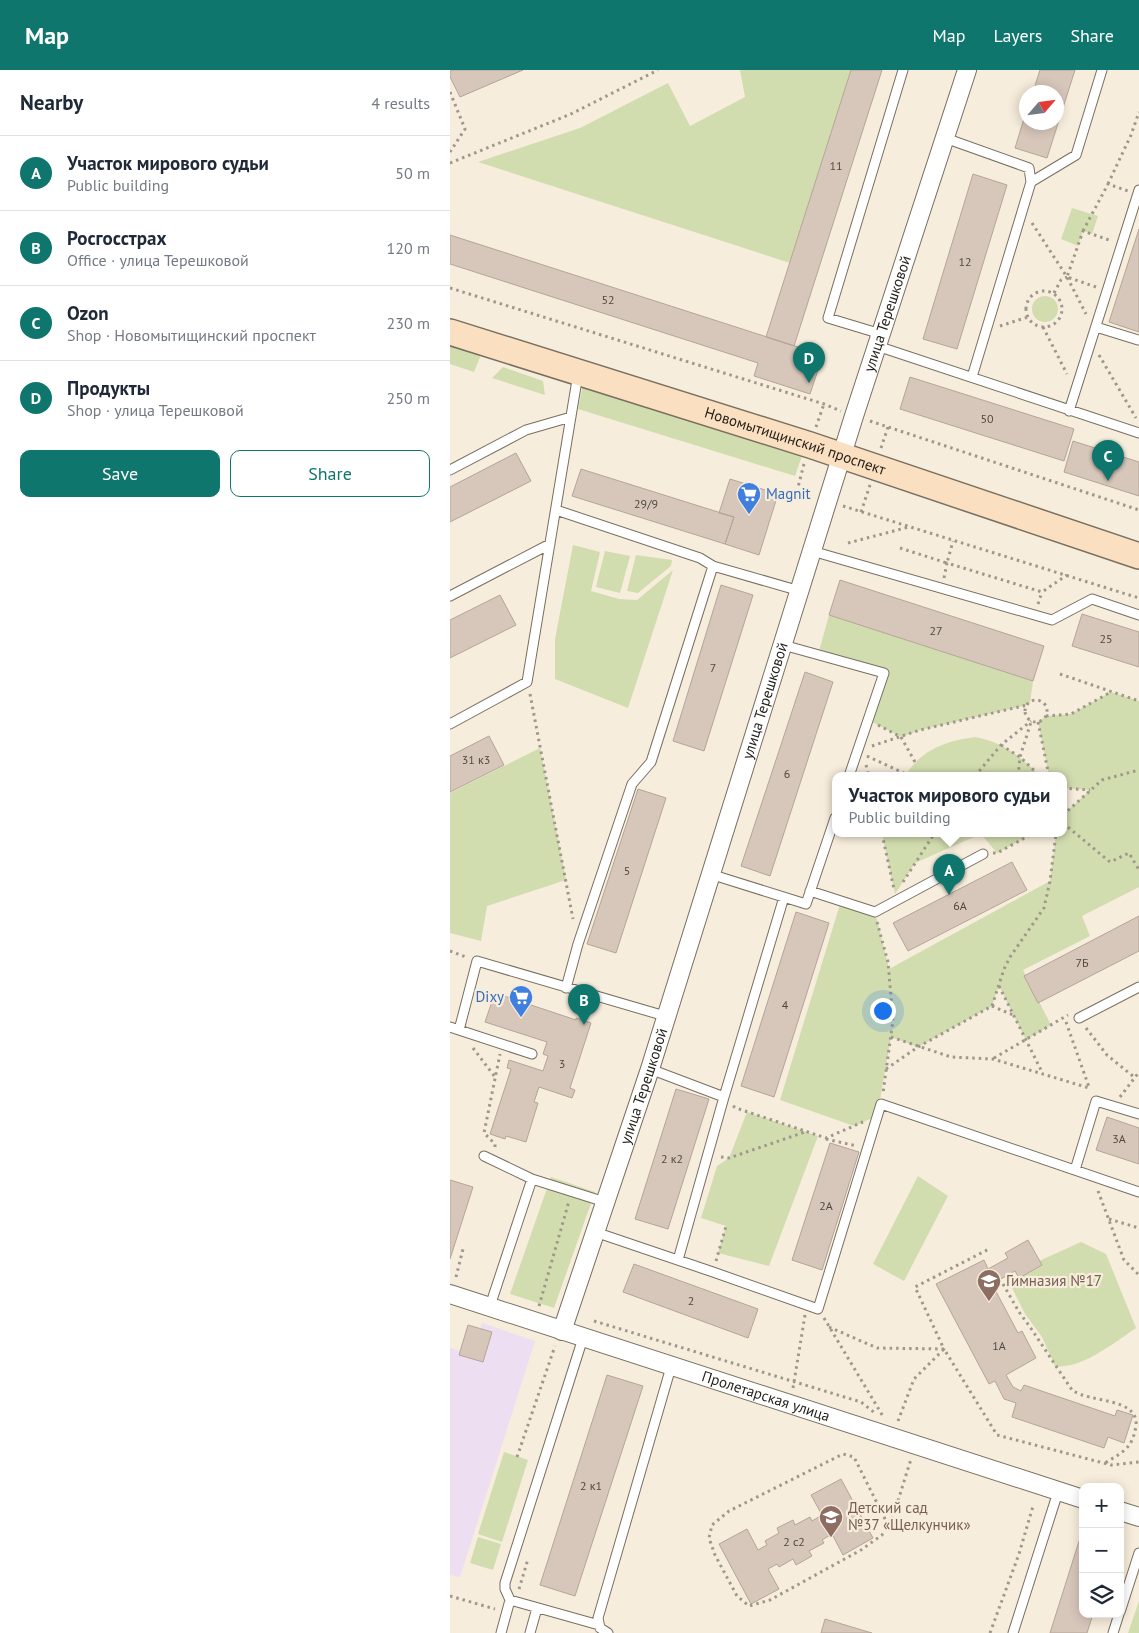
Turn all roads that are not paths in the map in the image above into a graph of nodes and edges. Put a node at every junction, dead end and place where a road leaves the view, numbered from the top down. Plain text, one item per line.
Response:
1 (903, 70) edge
2 (967, 70) edge
3 (1102, 70) edge
4 (945, 138) junction
5 (1031, 182) junction
6 (1138, 192) edge
7 (1095, 329) junction
8 (450, 332) edge
9 (879, 340) junction
10 (1138, 340) edge
11 (578, 371) junction
12 (972, 378) junction
13 (1069, 411) junction
14 (571, 417) junction
15 (1139, 434) edge
16 (842, 456) junction
17 (450, 470) edge
18 (556, 510) junction
19 (550, 544) junction
20 (812, 551) junction
21 (1139, 556) edge
22 (713, 566) junction
23 (800, 591) junction
24 (450, 596) edge
25 (1139, 615) edge
26 (782, 645) junction
27 (450, 724) edge
28 (850, 772) edge
29 (832, 827) edge
30 (982, 854) road end
31 (710, 874) junction
32 (810, 892) junction
33 (784, 897) junction
34 (1139, 987) edge
35 (566, 988) junction
36 (665, 1016) junction
37 (1079, 1018) road end
38 (455, 1029) edge
39 (532, 1054) dead end
40 (650, 1069) junction
41 (724, 1097) junction
42 (1139, 1114) edge
43 (484, 1156) dead end
44 (1075, 1170) junction
45 (532, 1179) junction
46 (1139, 1192) edge
47 (605, 1202) junction
48 (595, 1232) junction
49 (678, 1260) junction
50 (453, 1286) edge
51 (490, 1306) junction
52 (562, 1331) junction
53 (583, 1341) junction
54 (671, 1366) junction
55 (1058, 1492) junction
56 (1079, 1498) edge
57 (1124, 1512) edge
58 (1139, 1517) edge
59 (1139, 1553) edge
60 (510, 1600) junction
61 (1124, 1600) edge
62 (537, 1608) junction
63 (1118, 1618) edge
64 (599, 1625) junction
65 (502, 1633) edge
66 (530, 1633) edge
67 (608, 1633) edge
68 (1013, 1633) edge
69 (1114, 1633) edge

1 - 9 lane
2 - 4 street, улица Терешковой
3 - 5 lane
4 - 5 lane
4 - 9 street, улица Терешковой
5 - 12 lane
6 - 7 lane
7 - 10 lane
7 - 13 lane
8 - 11 main road, Новомытищинский проспект
9 - 12 lane
9 - 16 street, улица Терешковой
11 - 14 lane
11 - 16 main road, Новомытищинский проспект
12 - 13 lane
13 - 15 lane
14 - 17 lane
14 - 18 lane
16 - 20 street, улица Терешковой
16 - 21 main road, Новомытищинский проспект
18 - 19 lane
18 - 22 lane
19 - 24 lane
19 - 27 lane
20 - 23 street, улица Терешковой
20 - 25 lane
22 - 23 lane
22 - 35 lane
23 - 26 street, улица Терешковой
26 - 28 lane
26 - 31 street, улица Терешковой
29 - 32 lane
30 - 32 lane
31 - 33 lane
31 - 36 street, улица Терешковой
32 - 33 lane
33 - 41 lane
34 - 37 lane
35 - 36 lane
35 - 38 lane
36 - 40 street, улица Терешковой
38 - 39 lane
40 - 41 lane
40 - 47 street, улица Терешковой
41 - 49 lane
42 - 44 lane
43 - 45 lane
44 - 46 lane
44 - 49 lane
45 - 47 lane
45 - 51 lane
47 - 48 street, улица Терешковой
48 - 49 lane
48 - 52 street, улица Терешковой
50 - 51 street, Пролетарская улица
51 - 52 street, Пролетарская улица
52 - 53 street, Пролетарская улица
53 - 54 street, Пролетарская улица
53 - 60 lane
54 - 55 street, Пролетарская улица
54 - 64 lane
55 - 56 street, Пролетарская улица
55 - 68 lane
57 - 58 street
59 - 61 lane
60 - 62 lane
60 - 65 lane
62 - 64 lane
62 - 66 lane
63 - 69 lane
64 - 67 lane

